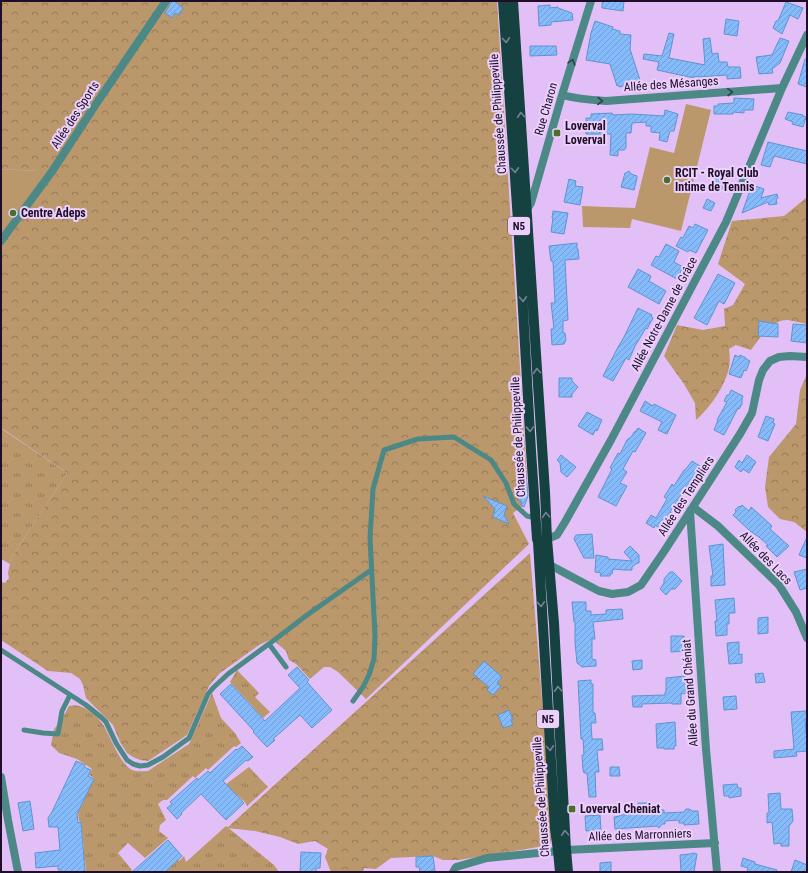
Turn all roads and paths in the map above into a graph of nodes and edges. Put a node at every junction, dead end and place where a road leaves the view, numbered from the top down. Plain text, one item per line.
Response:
1 (166, 1) edge
2 (503, 1) edge
3 (514, 1) edge
4 (591, 1) edge
5 (807, 35) edge
6 (782, 88) junction
7 (562, 95) junction
8 (527, 210) junction
9 (518, 221) junction
10 (1, 241) edge
11 (807, 358) edge
12 (691, 509) junction
13 (536, 518) junction
14 (537, 539) junction
15 (548, 539) junction
16 (550, 564) junction
17 (539, 565) junction
18 (371, 570) junction
19 (807, 638) edge
20 (269, 644) junction
21 (1, 650) edge
22 (286, 666) dead end
23 (70, 695) junction
24 (353, 701) dead end
25 (24, 730) dead end
26 (1, 777) edge
27 (715, 843) junction
28 (562, 851) junction
29 (18, 872) edge
30 (453, 872) edge
31 (560, 872) edge
32 (568, 872) edge
33 (717, 872) edge

1 - 10 street, Allée des Sports
2 -> 9 main road, Chaussée de Philippeville / N5
8 -> 3 main road, Chaussée de Philippeville / N5
7 -> 4 street, Rue Charon
5 - 6 street, Allée Notre-Dame de Grâce
7 -> 6 street, Allée des Mésanges
6 - 15 street, Allée Notre-Dame de Grâce
7 - 8 street, Rue Charon
8 - 9 street, Rue Charon
15 -> 8 main road, Chaussée de Philippeville / N5
9 -> 13 main road, Chaussée de Philippeville / N5
11 - 12 street, Allée des Templiers
12 - 16 street, Allée des Templiers
12 - 19 street, Allée des Lacs
12 - 27 street, Allée du Grand Chéniat
13 - 14 main road, Chaussée de Philippeville / N5
13 - 18 lane
14 - 15 main road
14 - 17 main road, Chaussée de Philippeville / N5
15 - 16 main road, N5
16 - 17 main road
28 -> 16 main road, Chaussée de Philippeville / N5
17 -> 28 main road, Chaussée de Philippeville / N5
18 - 20 lane
18 - 24 lane
20 - 22 lane
20 - 23 lane
21 - 23 lane
23 - 25 lane
26 - 29 street
27 - 28 street, Allée des Marronniers
27 - 33 street, Allée du Grand Chéniat
28 - 30 street, Allée des Marronniers
28 - 31 main road, Chaussée de Philippeville / N5
28 - 32 main road, Chaussée de Philippeville / N5

